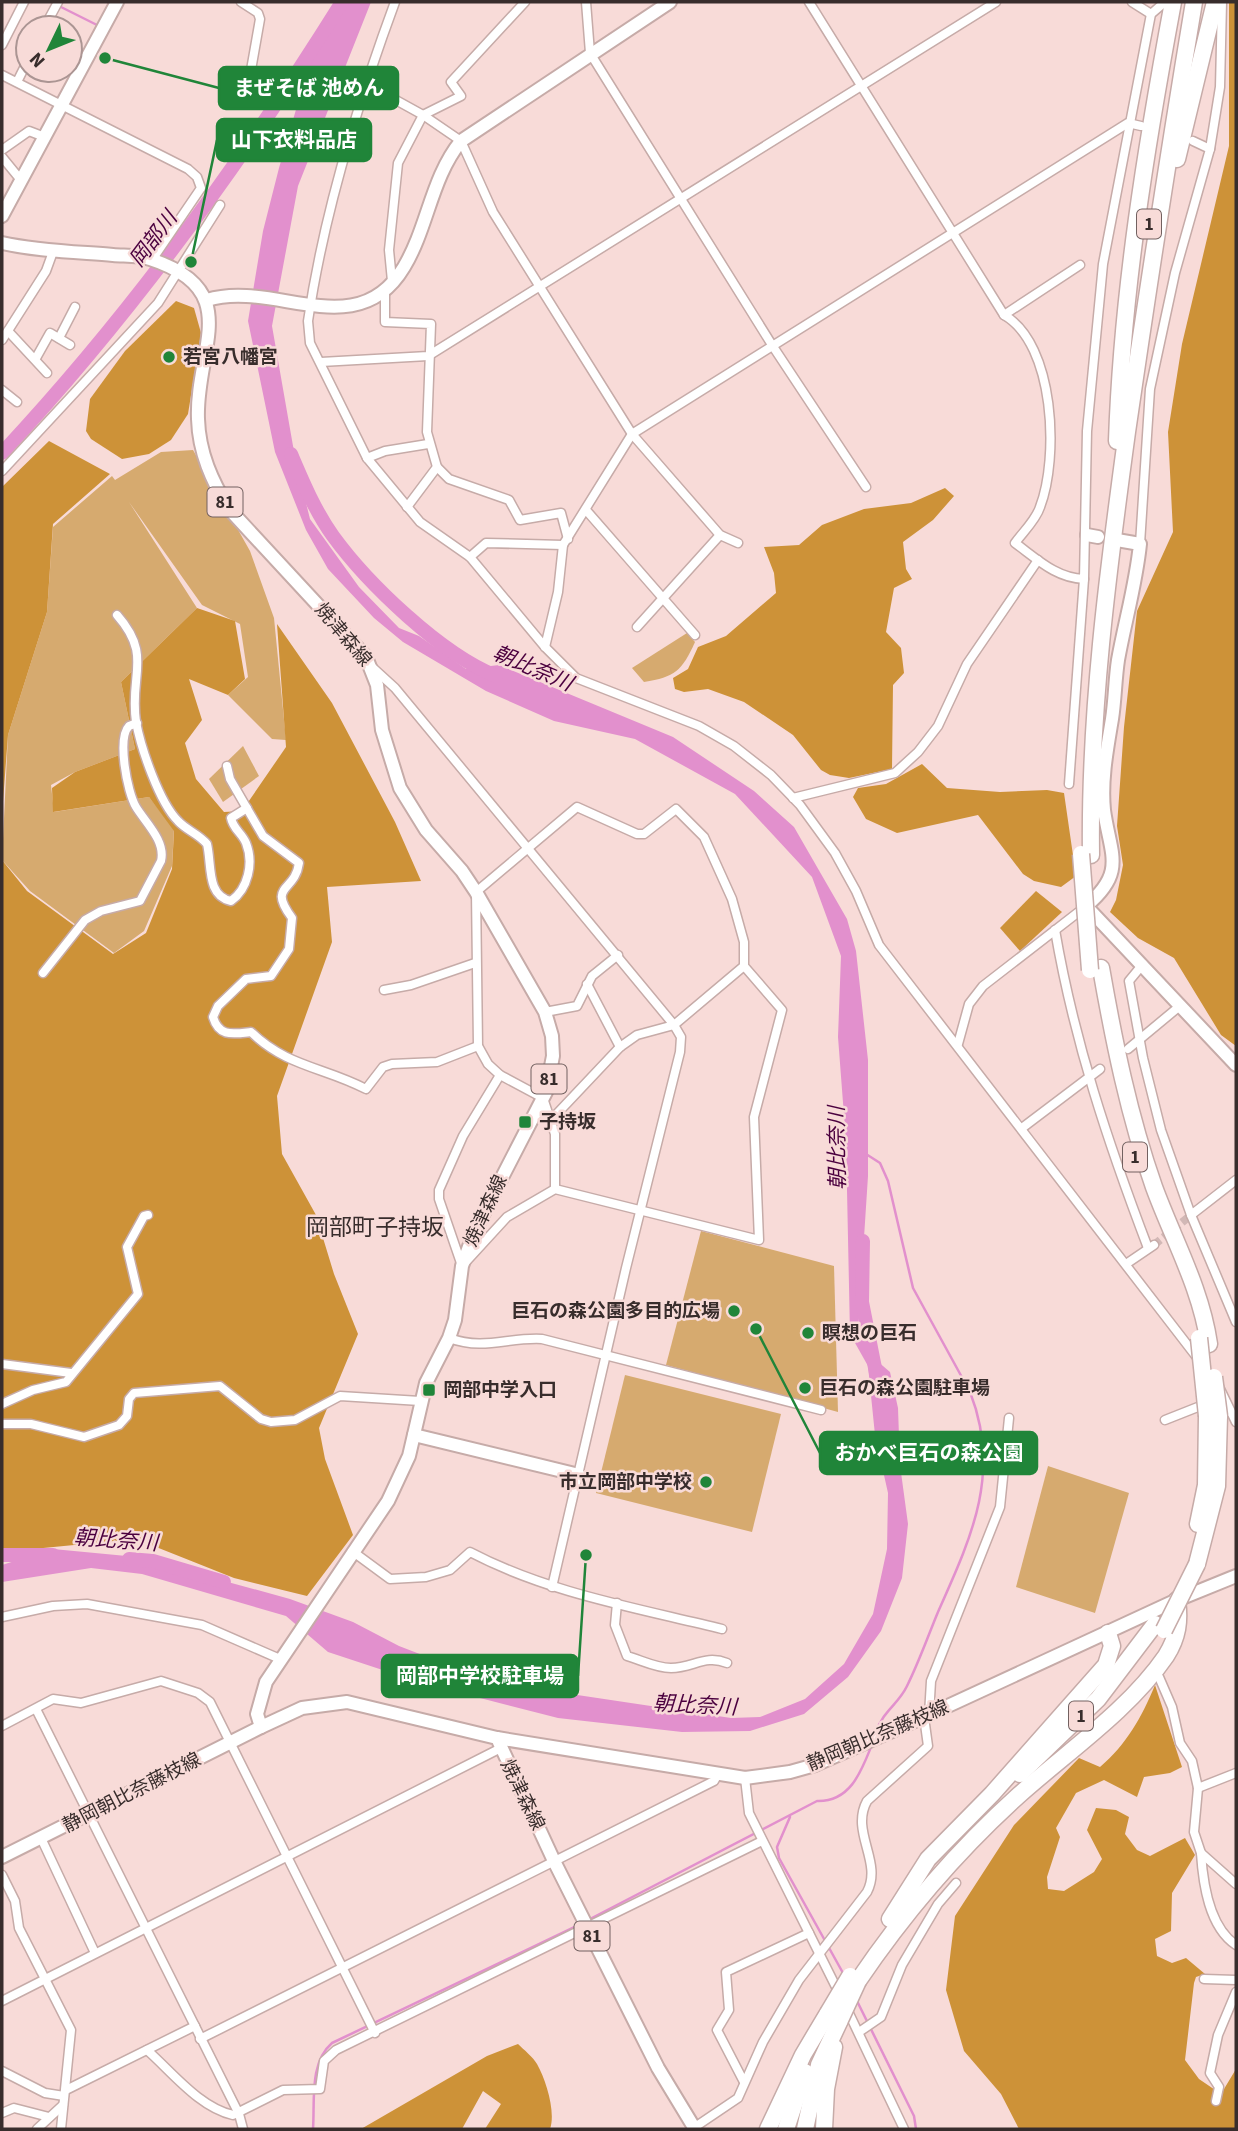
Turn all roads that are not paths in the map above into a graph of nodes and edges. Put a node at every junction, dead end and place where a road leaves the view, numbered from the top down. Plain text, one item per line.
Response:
1 (24, 2) edge
2 (117, 2) edge
3 (241, 2) edge
4 (394, 2) edge
5 (525, 2) edge
6 (586, 2) edge
7 (670, 2) edge
8 (809, 2) edge
9 (996, 2) edge
10 (1165, 2) edge
11 (1173, 2) edge
12 (1186, 2) edge
13 (1194, 2) edge
14 (1215, 2) edge
15 (1223, 2) edge
16 (1137, 4) edge
17 (1149, 14) junction
18 (2, 45) edge
19 (590, 53) junction
20 (251, 70) dead end
21 (365, 83) junction
22 (20, 84) edge
23 (861, 86) junction
24 (61, 105) junction
25 (423, 115) junction
26 (1128, 123) junction
27 (1141, 126) dead end
28 (42, 136) junction
29 (461, 141) junction
30 (1192, 141) dead end
31 (1210, 149) junction
32 (2, 150) edge
33 (2, 157) edge
34 (20, 179) junction
35 (680, 199) junction
36 (220, 205) dead end
37 (2, 216) edge
38 (953, 232) junction
39 (2, 243) edge
40 (54, 250) junction
41 (153, 260) junction
42 (1080, 265) dead end
43 (177, 271) junction
44 (540, 285) junction
45 (1147, 286) junction
46 (389, 287) junction
47 (207, 300) junction
48 (306, 304) junction
49 (75, 307) dead end
50 (1004, 315) junction
51 (8, 331) junction
52 (59, 338) junction
53 (2, 340) edge
54 (71, 345) dead end
55 (772, 345) junction
56 (428, 356) junction
57 (36, 358) junction
58 (321, 362) junction
59 (47, 373) dead end
60 (2, 390) edge
61 (17, 402) dead end
62 (632, 434) junction
63 (428, 444) junction
64 (1117, 447) junction
65 (367, 458) junction
66 (437, 467) junction
67 (2, 471) edge
68 (866, 487) dead end
69 (407, 507) junction
70 (586, 510) junction
71 (720, 535) junction
72 (1117, 540) dead end
73 (565, 542) junction
74 (738, 542) dead end
75 (1140, 544) junction
76 (470, 557) junction
77 (1038, 560) junction
78 (1084, 579) junction
79 (663, 600) junction
80 (117, 615) dead end
81 (638, 627) dead end
82 (695, 635) dead end
83 (545, 647) junction
84 (372, 667) junction
85 (136, 723) junction
86 (227, 766) dead end
87 (1069, 784) dead end
88 (793, 798) junction
89 (247, 807) junction
90 (530, 848) junction
91 (1086, 854) junction
92 (476, 892) junction
93 (1086, 906) junction
94 (1055, 930) junction
95 (618, 955) junction
96 (475, 963) junction
97 (1143, 964) junction
98 (744, 966) junction
99 (43, 973) dead end
100 (587, 984) junction
101 (384, 990) dead end
102 (1181, 1005) junction
103 (545, 1012) junction
104 (674, 1025) junction
105 (1140, 1040) junction
106 (958, 1044) junction
107 (478, 1046) junction
108 (620, 1047) junction
109 (1128, 1049) dead end
110 (1236, 1065) edge
111 (1100, 1069) dead end
112 (500, 1075) junction
113 (1088, 1079) junction
114 (543, 1098) junction
115 (552, 1119) junction
116 (1022, 1128) junction
117 (1236, 1180) edge
118 (555, 1189) junction
119 (641, 1210) junction
120 (148, 1215) dead end
121 (1191, 1215) junction
122 (1126, 1264) junction
123 (462, 1266) junction
124 (1236, 1322) edge
125 (449, 1338) junction
126 (607, 1356) junction
127 (2, 1364) edge
128 (71, 1373) junction
129 (1236, 1393) edge
130 (1225, 1396) junction
131 (420, 1401) junction
132 (2, 1404) edge
133 (821, 1410) dead end
134 (1009, 1418) dead end
135 (1165, 1420) dead end
136 (1236, 1422) edge
137 (2, 1424) edge
138 (414, 1435) junction
139 (579, 1475) junction
140 (352, 1551) junction
141 (1236, 1576) edge
142 (552, 1587) junction
143 (1177, 1600) junction
144 (617, 1603) junction
145 (2, 1617) edge
146 (1160, 1627) junction
147 (722, 1629) dead end
148 (1108, 1633) junction
149 (282, 1656) junction
150 (727, 1663) dead end
151 (1158, 1677) dead end
152 (36, 1709) junction
153 (926, 1716) junction
154 (2, 1726) edge
155 (261, 1727) junction
156 (498, 1743) junction
157 (228, 1744) junction
158 (1236, 1773) edge
159 (718, 1774) junction
160 (745, 1778) junction
161 (1198, 1788) junction
162 (992, 1794) junction
163 (1018, 1796) junction
164 (88, 1815) junction
165 (41, 1838) junction
166 (762, 1841) junction
167 (1200, 1853) junction
168 (288, 1855) junction
169 (2, 1857) edge
170 (554, 1861) junction
171 (2, 1875) edge
172 (956, 1883) dead end
173 (1236, 1884) edge
174 (588, 1927) junction
175 (145, 1928) junction
176 (809, 1933) junction
177 (1236, 1945) edge
178 (818, 1952) junction
179 (95, 1953) junction
180 (342, 1967) junction
181 (854, 1978) junction
182 (1204, 1979) dead end
183 (44, 1980) junction
184 (1236, 1980) edge
185 (1236, 1992) edge
186 (2, 2001) edge
187 (834, 2017) junction
188 (195, 2026) junction
189 (859, 2032) junction
190 (375, 2033) junction
191 (200, 2039) junction
192 (147, 2050) junction
193 (2, 2071) edge
194 (744, 2082) junction
195 (64, 2097) junction
196 (1216, 2101) dead end
197 (2, 2113) edge
198 (239, 2114) junction
199 (49, 2117) junction
200 (695, 2128) edge
201 (37, 2129) edge
202 (61, 2129) edge
203 (243, 2129) edge
204 (768, 2129) edge
205 (786, 2129) edge
206 (805, 2129) edge
207 (824, 2129) edge
208 (904, 2129) edge

1 - 18 street
2 - 24 main road
3 - 20 street
4 - 21 street
5 - 25 street
6 - 19 street
7 - 19 main road
8 - 23 street
9 - 23 street
10 - 17 street
11 - 64 highway
12 - 64 highway, 1
13 - 45 highway
14 - 45 highway
15 - 31 street
16 - 17 street
17 - 26 street
19 - 29 main road
19 - 35 street
21 - 25 street
21 - 48 street
22 - 24 street
23 - 35 street
23 - 38 street
24 - 28 main road
24 - 41 street
25 - 29 street
25 - 46 street
26 - 27 street
26 - 38 street
26 - 78 street
28 - 32 street
28 - 34 main road
29 - 44 street
29 - 46 main road
30 - 31 street
31 - 75 street
33 - 34 street
34 - 37 main road
35 - 44 street
35 - 55 street
36 - 43 street
38 - 50 street
38 - 55 street
39 - 40 main road
40 - 41 main road
40 - 51 street
41 - 43 main road
42 - 50 street
43 - 47 main road
43 - 67 street
44 - 56 street
44 - 62 street
45 - 91 highway
46 - 48 main road
46 - 56 street
47 - 48 main road
47 - 84 main road, 焼津森線 / 81
48 - 58 street
49 - 52 street
50 - 77 street
51 - 53 street
51 - 57 street
52 - 54 street
52 - 57 street
55 - 62 street
55 - 68 street
56 - 58 street
56 - 63 street
57 - 59 street
58 - 65 street
60 - 61 street
62 - 70 street
62 - 71 street
63 - 65 street
63 - 66 street
64 - 91 highway, 1
65 - 69 street
66 - 69 street
66 - 73 street
69 - 76 street
70 - 73 street
70 - 79 street
71 - 74 street
71 - 79 street
72 - 75 main road
73 - 76 street
73 - 83 street
75 - 93 main road
76 - 83 street
77 - 78 street
77 - 88 street
78 - 87 street
79 - 81 street
79 - 82 street
80 - 85 street
83 - 88 street
84 - 90 street
84 - 92 main road, 焼津森線 / 81
85 - 89 street
85 - 99 street
86 - 89 street
88 - 106 street
89 - 107 street
90 - 92 street
90 - 95 street
90 - 98 street
91 - 146 highway, 1, bridge
92 - 96 street
92 - 103 main road, 焼津森線 / 81
93 - 94 street
93 - 97 main road
94 - 106 street
94 - 113 street
95 - 100 street
95 - 104 street
96 - 101 street
96 - 107 street
97 - 102 main road
97 - 105 street
98 - 104 street
98 - 119 street
100 - 103 street
100 - 108 street
102 - 105 street
102 - 110 main road
103 - 114 main road, 焼津森線 / 81
104 - 108 street
104 - 119 street
105 - 109 street
105 - 121 street
106 - 116 street
107 - 112 street
108 - 115 street
111 - 113 street
112 - 114 street
112 - 123 street
113 - 116 street
113 - 122 street
114 - 115 street
114 - 123 main road, 焼津森線 / 81
115 - 118 street
116 - 122 street
117 - 121 street
118 - 119 street
118 - 123 street
119 - 126 street
120 - 128 street
121 - 124 street
122 - 130 street
123 - 125 main road, 焼津森線 / 81
125 - 126 street
125 - 131 main road, 焼津森線 / 81
126 - 133 street
126 - 139 street
127 - 128 street
128 - 132 street
129 - 130 street
130 - 135 street
130 - 136 street
131 - 137 street
131 - 138 main road, 焼津森線 / 81
134 - 153 street
138 - 139 main road
138 - 140 main road, 焼津森線 / 81
139 - 142 street
140 - 142 street
140 - 149 main road, 焼津森線 / 81
141 - 143 main road, 静岡朝比奈藤枝線
142 - 144 street
143 - 148 main road, 静岡朝比奈藤枝線
143 - 163 highway
144 - 147 street
144 - 150 street
145 - 149 street
146 - 162 highway, 1
146 - 163 highway
148 - 153 main road, 静岡朝比奈藤枝線
148 - 162 highway
149 - 155 main road, 焼津森線 / 81
151 - 161 street
152 - 154 street
152 - 157 street
152 - 164 street
153 - 160 main road, 静岡朝比奈藤枝線
153 - 178 street
155 - 156 main road, 焼津森線
155 - 157 main road, 静岡朝比奈藤枝線
156 - 159 main road, 静岡朝比奈藤枝線
156 - 168 street
156 - 170 main road, 焼津森線 / 81
157 - 164 main road, 静岡朝比奈藤枝線
157 - 168 street
158 - 161 street
159 - 160 main road, 静岡朝比奈藤枝線
159 - 170 street
160 - 166 street
161 - 167 street
162 - 181 highway
163 - 181 highway
164 - 165 main road, 静岡朝比奈藤枝線
164 - 175 street
165 - 169 main road, 静岡朝比奈藤枝線
165 - 179 street
166 - 174 street
166 - 176 street
167 - 173 street
167 - 177 street
168 - 175 street
168 - 180 street
170 - 174 main road, 焼津森線 / 81
170 - 180 street
171 - 183 street
172 - 189 street
174 - 190 street
174 - 200 main road, 焼津森線 / 81
175 - 179 street
175 - 188 street
176 - 178 street
176 - 194 street
178 - 189 street
178 - 194 street
179 - 183 street
180 - 190 street
180 - 191 street
181 - 187 highway, bridge
182 - 184 street
183 - 186 street
183 - 195 street
185 - 196 street
187 - 204 highway
187 - 205 highway
187 - 206 highway
187 - 207 highway
188 - 191 street
188 - 192 street
189 - 208 street
190 - 198 street
191 - 198 street
192 - 195 street
192 - 198 street
193 - 195 street
194 - 200 street
195 - 199 street
195 - 202 street
197 - 199 street
198 - 203 street
199 - 201 street

